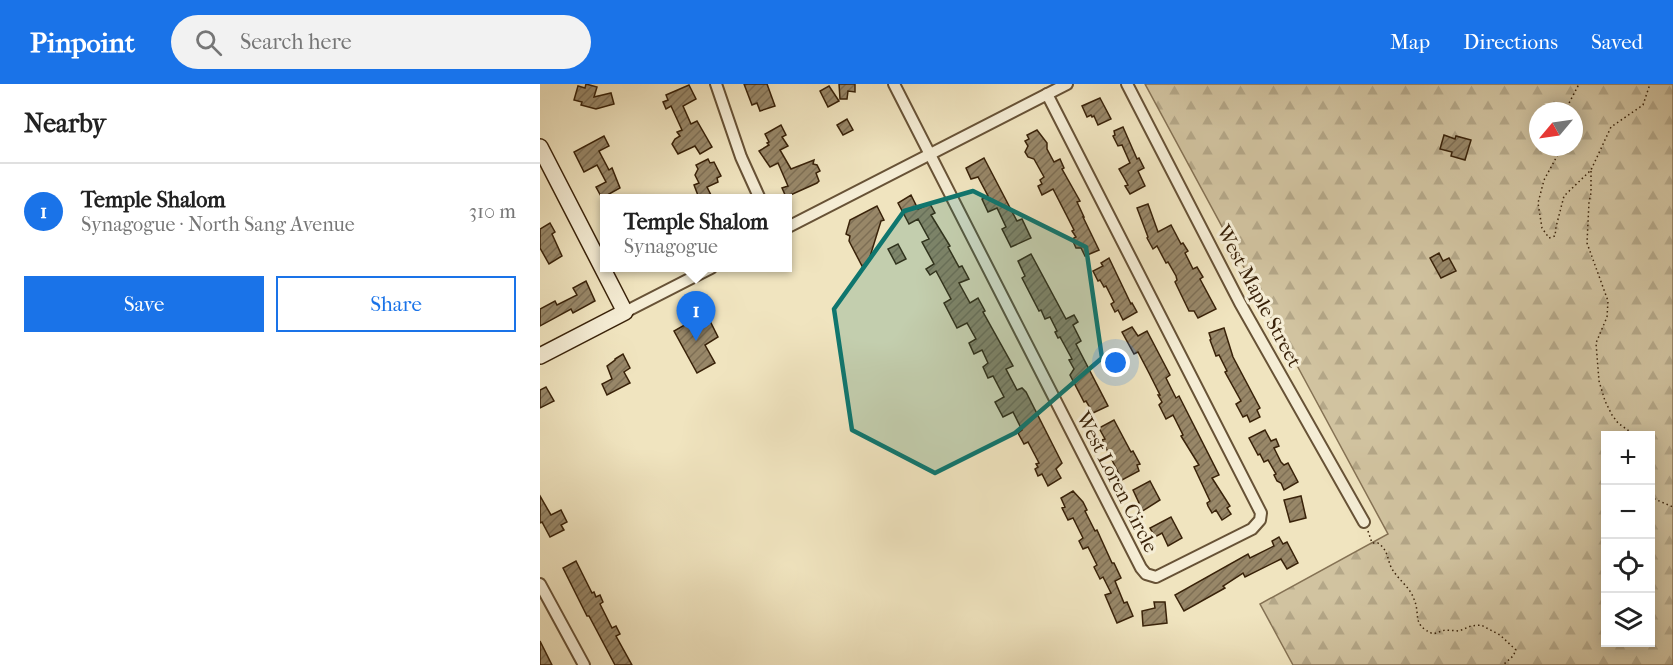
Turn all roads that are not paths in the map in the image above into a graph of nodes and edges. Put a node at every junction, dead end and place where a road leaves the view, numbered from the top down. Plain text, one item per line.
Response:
1 (716, 84) edge
2 (894, 84) edge
3 (1067, 84) edge
4 (1127, 84) edge
5 (1047, 94) junction
6 (540, 147) edge
7 (929, 153) junction
8 (758, 194) edge
9 (792, 225) edge
10 (600, 263) edge
11 (604, 272) edge
12 (701, 272) edge
13 (625, 312) junction
14 (540, 356) edge
15 (1364, 522) road end
16 (540, 584) edge
17 (584, 665) edge

1 - 8 street
2 - 7 street
3 - 5 street
4 - 15 street, West Maple Street
5 - 7 street
5 - 7 street, West Loren Circle
6 - 10 street
7 - 9 street
11 - 13 street
12 - 13 street
13 - 14 street
16 - 17 street

